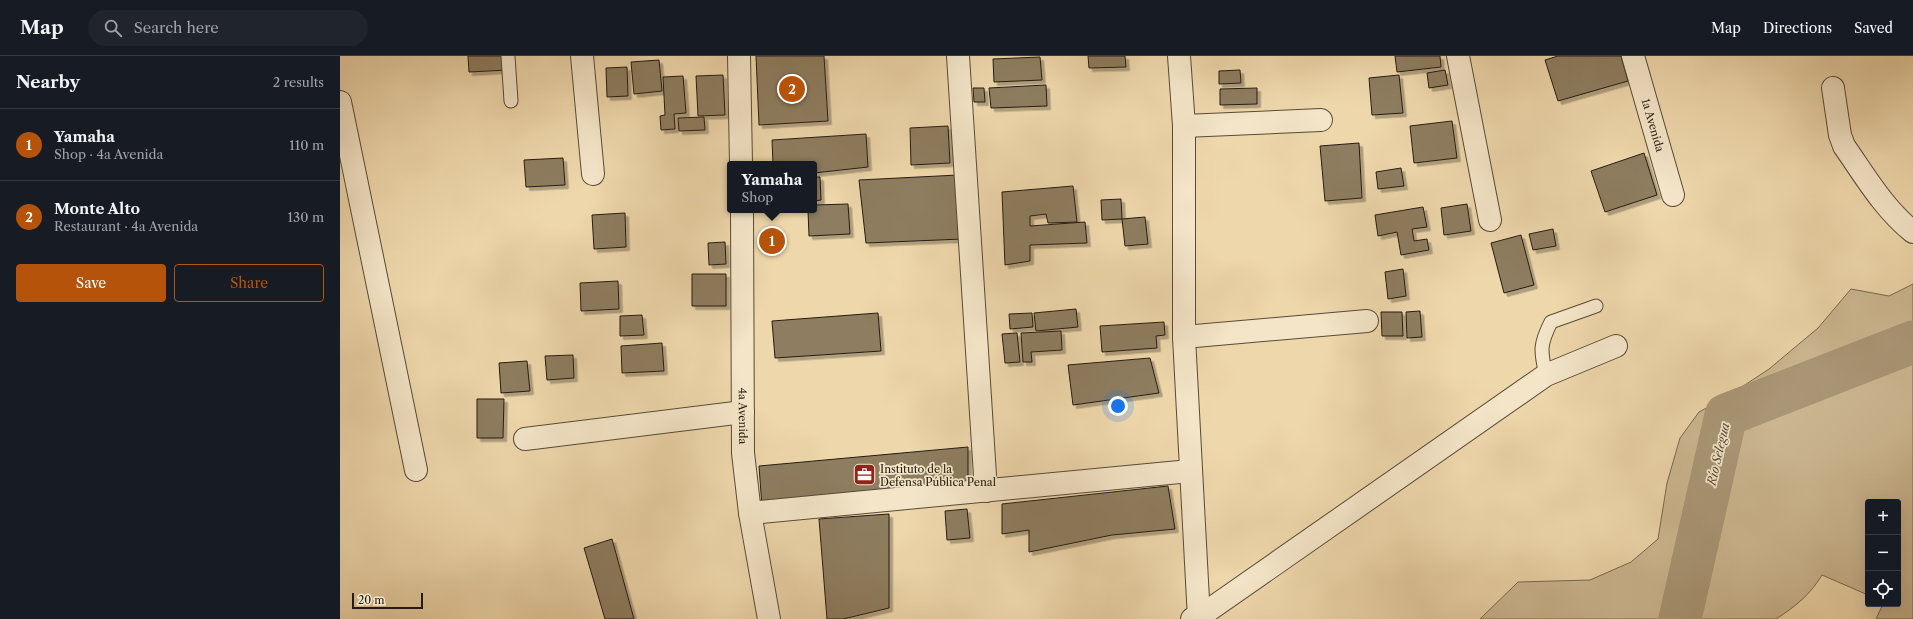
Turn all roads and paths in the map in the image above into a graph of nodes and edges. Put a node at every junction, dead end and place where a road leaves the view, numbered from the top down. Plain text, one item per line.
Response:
1 (508, 56) edge
2 (582, 56) edge
3 (739, 56) edge
4 (958, 56) edge
5 (1179, 56) edge
6 (1458, 56) edge
7 (1633, 56) edge
8 (1833, 88) dead end
9 (511, 101) dead end
10 (340, 102) edge
11 (1321, 120) dead end
12 (1184, 126) junction
13 (741, 161) edge
14 (593, 174) dead end
15 (1673, 195) dead end
16 (742, 213) edge
17 (1490, 220) dead end
18 (1913, 232) edge
19 (1596, 306) dead end
20 (1367, 321) dead end
21 (1184, 337) junction
22 (1616, 346) dead end
23 (1546, 375) junction
24 (743, 412) junction
25 (525, 440) dead end
26 (416, 470) dead end
27 (1190, 471) junction
28 (986, 491) junction
29 (750, 513) junction
30 (1196, 618) edge
31 (769, 619) edge

1 - 9 lane
2 - 14 street
3 - 13 street
4 - 28 street
5 - 12 street
6 - 17 street
7 - 15 street, 1a Avenida
8 - 18 street
10 - 26 street
11 - 12 street
12 - 21 street
16 - 24 street, 4a Avenida
19 - 23 lane
20 - 21 street
21 - 27 street
22 - 23 street
23 - 30 street
24 - 25 street
24 - 29 street, 4a Avenida
27 - 28 street
27 - 30 street
28 - 29 street
29 - 31 street, 4a Avenida

